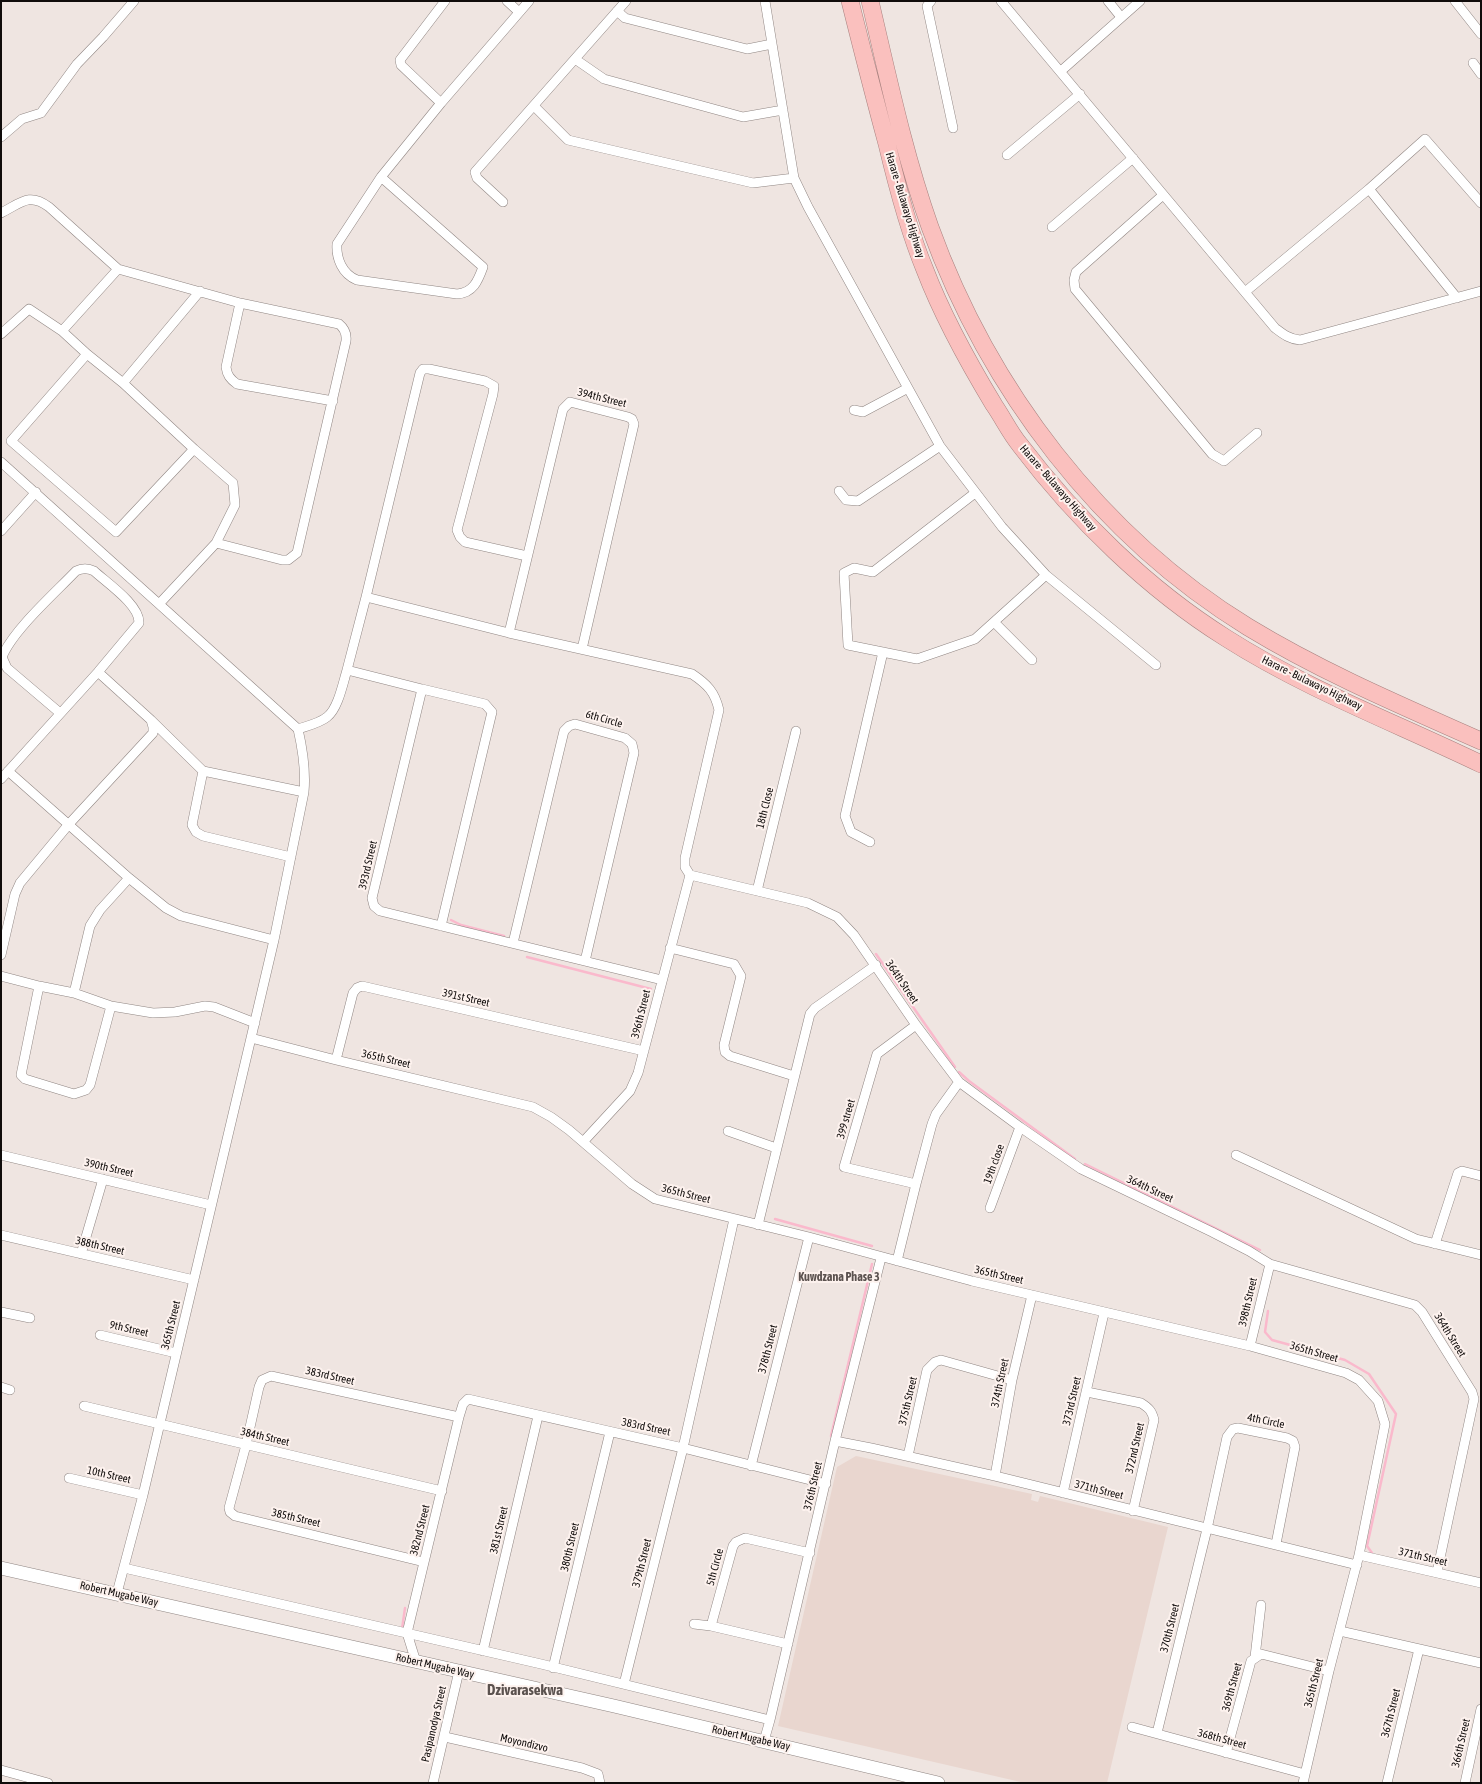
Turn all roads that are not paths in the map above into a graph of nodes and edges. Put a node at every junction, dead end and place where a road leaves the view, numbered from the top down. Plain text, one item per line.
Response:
1 (134, 1) edge
2 (445, 1) edge
3 (507, 1) edge
4 (529, 1) edge
5 (626, 1) edge
6 (766, 1) edge
7 (850, 1) edge
8 (870, 1) edge
9 (931, 1) edge
10 (1001, 1) edge
11 (1108, 1) edge
12 (1140, 1) edge
13 (1455, 1) edge
14 (617, 11) junction
15 (519, 12) junction
16 (1121, 17) junction
17 (1481, 34) edge
18 (772, 44) junction
19 (575, 59) junction
20 (1473, 63) dead end
21 (1061, 71) junction
22 (1481, 74) edge
23 (1080, 94) junction
24 (441, 103) junction
25 (534, 106) junction
26 (783, 110) junction
27 (952, 128) dead end
28 (1, 137) edge
29 (1007, 155) dead end
30 (1133, 158) junction
31 (381, 177) junction
32 (794, 178) junction
33 (1369, 189) junction
34 (1163, 195) junction
35 (503, 202) dead end
36 (1481, 202) edge
37 (1, 212) edge
38 (1052, 227) dead end
39 (118, 270) junction
40 (200, 291) junction
41 (1481, 291) edge
42 (1245, 292) junction
43 (1457, 298) junction
44 (240, 303) junction
45 (62, 331) junction
46 (1, 334) edge
47 (87, 354) junction
48 (123, 383) junction
49 (908, 388) junction
50 (333, 401) junction
51 (854, 410) dead end
52 (1257, 433) dead end
53 (940, 446) junction
54 (194, 449) junction
55 (1, 462) edge
56 (839, 491) dead end
57 (36, 492) junction
58 (976, 493) junction
59 (1, 531) edge
60 (216, 543) junction
61 (527, 556) junction
62 (1046, 575) junction
63 (366, 597) junction
64 (160, 604) junction
65 (994, 622) junction
66 (509, 633) junction
67 (582, 649) junction
68 (883, 652) junction
69 (1032, 660) dead end
70 (1156, 665) dead end
71 (347, 670) junction
72 (98, 672) junction
73 (422, 689) junction
74 (60, 713) junction
75 (151, 720) junction
76 (298, 730) junction
77 (796, 731) dead end
78 (1481, 741) edge
79 (1481, 764) edge
80 (8, 771) junction
81 (203, 771) junction
82 (1, 779) edge
83 (304, 792) junction
84 (69, 824) junction
85 (870, 842) dead end
86 (291, 857) junction
87 (690, 875) junction
88 (129, 878) junction
89 (757, 891) junction
90 (441, 926) junction
91 (274, 940) junction
92 (513, 943) junction
93 (670, 948) junction
94 (1, 955) edge
95 (585, 961) junction
96 (876, 965) junction
97 (1, 976) edge
98 (662, 980) junction
99 (39, 986) junction
100 (74, 992) junction
101 (111, 1006) junction
102 (255, 1023) junction
103 (916, 1025) junction
104 (252, 1038) junction
105 (644, 1051) junction
106 (336, 1060) junction
107 (794, 1076) junction
108 (959, 1082) junction
109 (1020, 1128) junction
110 (728, 1132) dead end
111 (583, 1142) junction
112 (776, 1148) junction
113 (1, 1155) edge
114 (1236, 1155) dead end
115 (1481, 1176) edge
116 (103, 1179) junction
117 (916, 1184) junction
118 (211, 1205) junction
119 (990, 1208) dead end
120 (734, 1219) junction
121 (758, 1225) junction
122 (1, 1235) edge
123 (809, 1238) junction
124 (1435, 1244) junction
125 (81, 1254) junction
126 (1481, 1255) edge
127 (881, 1258) junction
128 (897, 1261) junction
129 (1270, 1264) junction
130 (194, 1280) junction
131 (1032, 1295) junction
132 (1, 1312) edge
133 (1104, 1313) junction
134 (30, 1318) dead end
135 (100, 1335) dead end
136 (1250, 1346) junction
137 (176, 1353) junction
138 (1012, 1380) junction
139 (1, 1387) edge
140 (10, 1390) dead end
141 (1087, 1392) junction
142 (463, 1404) joint
143 (84, 1406) dead end
144 (538, 1416) junction
145 (459, 1418) junction
146 (159, 1423) junction
147 (610, 1432) junction
148 (835, 1441) junction
149 (246, 1445) junction
150 (683, 1448) junction
151 (908, 1456) junction
152 (751, 1466) junction
153 (995, 1476) junction
154 (69, 1478) dead end
155 (826, 1484) junction
156 (442, 1490) junction
157 (1063, 1493) junction
158 (143, 1495) junction
159 (1133, 1511) junction
160 (1207, 1528) junction
161 (1276, 1544) junction
162 (810, 1553) junction
163 (1359, 1554) junction
164 (424, 1562) junction
165 (1357, 1565) junction
166 (1, 1568) edge
167 (124, 1568) junction
168 (1437, 1572) junction
169 (1481, 1583) edge
170 (117, 1593) junction
171 (1261, 1605) dead end
172 (694, 1624) dead end
173 (712, 1626) junction
174 (1340, 1631) junction
175 (407, 1633) junction
176 (788, 1644) junction
177 (1419, 1649) junction
178 (483, 1651) junction
179 (1255, 1657) junction
180 (416, 1662) junction
181 (1481, 1663) edge
182 (553, 1668) junction
183 (459, 1671) junction
184 (1329, 1671) junction
185 (624, 1684) junction
186 (1481, 1709) edge
187 (770, 1720) junction
188 (1132, 1727) dead end
189 (1156, 1733) junction
190 (444, 1737) junction
191 (764, 1741) junction
192 (1226, 1753) junction
193 (1, 1770) edge
194 (1305, 1774) junction
195 (599, 1779) edge
196 (916, 1780) edge
197 (48, 1783) edge
198 (433, 1783) edge
199 (938, 1783) edge
200 (1303, 1783) edge
201 (1387, 1783) edge
202 (1464, 1783) edge

1 - 28 street
2 - 24 street
3 - 15 street
4 - 15 street
5 - 14 street
6 - 18 street
7 - 79 highway, Harare - Bulawayo Highway
8 - 78 highway, Harare - Bulawayo Highway
9 - 27 street
10 - 21 street
11 - 16 street
12 - 16 street
13 - 17 street
14 - 18 street
14 - 19 street
15 - 24 street
16 - 21 street
18 - 26 street
19 - 25 street
19 - 26 street
20 - 22 street
21 - 23 street
23 - 29 street
23 - 30 street
24 - 31 street
25 - 32 street
25 - 35 street
26 - 32 street
30 - 34 street
30 - 38 street
31 - 31 street
32 - 49 street
33 - 36 street
33 - 42 street
33 - 43 street
34 - 42 street
34 - 52 street
37 - 39 street
39 - 40 street
39 - 45 street
40 - 44 street
40 - 48 street
41 - 43 street
42 - 43 street
44 - 50 street
44 - 50 street
45 - 46 street
45 - 47 street
47 - 48 street
47 - 54 street
48 - 54 street
49 - 51 street
49 - 53 street
50 - 60 street
53 - 56 street
53 - 58 street
54 - 60 street
55 - 57 street
57 - 59 street
57 - 64 street
58 - 62 street
58 - 68 street
60 - 64 street
61 - 63 street
61 - 66 street, 394th Street
61 - 67 street, 394th Street
62 - 65 street
62 - 70 street
63 - 66 street
63 - 71 street
64 - 76 street
65 - 68 street
65 - 69 street
66 - 67 street
67 - 87 street
68 - 85 street
71 - 73 street
71 - 76 street
72 - 74 street
72 - 74 street
72 - 75 street
73 - 90 street, 393rd Street
73 - 90 street
74 - 80 street
75 - 81 street
75 - 84 street
76 - 83 street, 365th Street
77 - 89 street, 18th Close
80 - 82 street
80 - 84 street
81 - 83 street
81 - 86 street
83 - 86 street, 365th Street
84 - 88 street
84 - 94 street
86 - 91 street, 365th Street
87 - 89 street, 364th Street
87 - 93 street, 396th Street
88 - 91 street
88 - 100 street
89 - 96 street, 364th Street
90 - 92 street, 393rd Street
91 - 102 street, 365th Street
92 - 95 street, 393rd Street
92 - 95 street, 6th Circle
93 - 98 street, 396th Street
93 - 107 street
95 - 98 street, 393rd Street
96 - 103 street, 364th Street
96 - 107 street
97 - 99 street
98 - 105 street, 396th Street
99 - 100 street
99 - 101 street
100 - 101 street
101 - 102 street
102 - 104 street, 365th Street
103 - 108 street, 364th Street
103 - 117 street, 399 street
104 - 106 street, 365th Street
104 - 118 street, 365th Street
105 - 106 street, 391st Street
105 - 111 street, 396th Street
106 - 111 street, 365th Street
107 - 112 street
108 - 109 street, 364th Street
108 - 117 street
109 - 119 street, 19th close
109 - 129 street, 364th Street
110 - 112 street
111 - 120 street, 365th Street
112 - 121 street
113 - 116 street, 390th Street
114 - 124 street
115 - 124 street
116 - 118 street, 390th Street
116 - 125 street
117 - 128 street
118 - 130 street, 365th Street
120 - 121 street, 365th Street
120 - 150 street, 379th Street
121 - 123 street, 365th Street
122 - 125 street, 388th Street
123 - 127 street, 365th Street
123 - 152 street, 378th Street
124 - 126 street
125 - 130 street, 388th Street
127 - 128 street, 365th Street
127 - 148 street, 376th Street
128 - 131 street, 365th Street
129 - 136 street, 398th Street
129 - 168 street, 364th Street
130 - 137 street, 365th Street
131 - 133 street, 365th Street
131 - 138 street, 374th Street
132 - 134 street
133 - 136 street, 365th Street
133 - 141 street, 373rd Street
135 - 137 street, 9th Street
136 - 163 street, 365th Street
137 - 146 street, 365th Street
138 - 151 street, 375th Street
138 - 153 street, 374th Street
139 - 140 street
141 - 157 street, 373rd Street
141 - 159 street, 372nd Street
142 - 144 street, 383rd Street
142 - 145 street, 382nd Street
143 - 146 street, 384th Street
144 - 147 street, 383rd Street
144 - 178 street, 381st Street
145 - 149 street, 383rd Street
145 - 156 street, 382nd Street
146 - 149 street, 384th Street
146 - 158 street, 365th Street
147 - 150 street, 383rd Street
147 - 182 street, 380th Street
148 - 151 street, 371th Street
148 - 155 street, 376th Street
149 - 156 street, 384th Street
149 - 164 street, 385th Street
150 - 152 street, 383rd Street
150 - 185 street, 379th Street
151 - 153 street, 371th Street
152 - 155 street, 383rd Street
153 - 157 street, 371th Street
154 - 158 street, 10th Street
155 - 162 street, 376th Street
156 - 164 street, 382nd Street
157 - 159 street, 371th Street
158 - 167 street, 365th Street
159 - 160 street, 371th Street
160 - 161 street, 371th Street
160 - 161 street, 4th Circle
160 - 189 street, 370th Street
161 - 165 street, 371th Street
162 - 173 street, 5th Circle
162 - 176 street, 376th Street
163 - 165 street, 365th Street
163 - 168 street, 371th Street
164 - 175 street, 382nd Street
165 - 174 street, 365th Street
166 - 170 street, Robert Mugabe Way
167 - 170 street, 365th Street
167 - 175 street
168 - 169 street, 371th Street
170 - 180 street, Robert Mugabe Way
171 - 179 street
172 - 173 street
173 - 176 street
174 - 177 street
174 - 184 street, 365th Street
175 - 178 street
175 - 180 street
176 - 187 street, 376th Street
177 - 181 street
177 - 201 street, 367th Street
178 - 182 street
179 - 184 street, 369th Street
179 - 192 street, 369th Street
180 - 183 street, Robert Mugabe Way
182 - 185 street
183 - 190 street, Pasipanodya Street
183 - 191 street, Robert Mugabe Way
184 - 194 street, 365th Street
185 - 187 street
186 - 202 street, 366th Street
187 - 191 street, 376th Street
188 - 189 street, 368th Street
189 - 192 street, 368th Street
190 - 195 street, Moyondizvo
190 - 198 street, Pasipanodya Street
191 - 196 street, Robert Mugabe Way
192 - 194 street, 368th Street
193 - 197 street
194 - 200 street, 365th Street
196 - 199 street, Robert Mugabe Way

